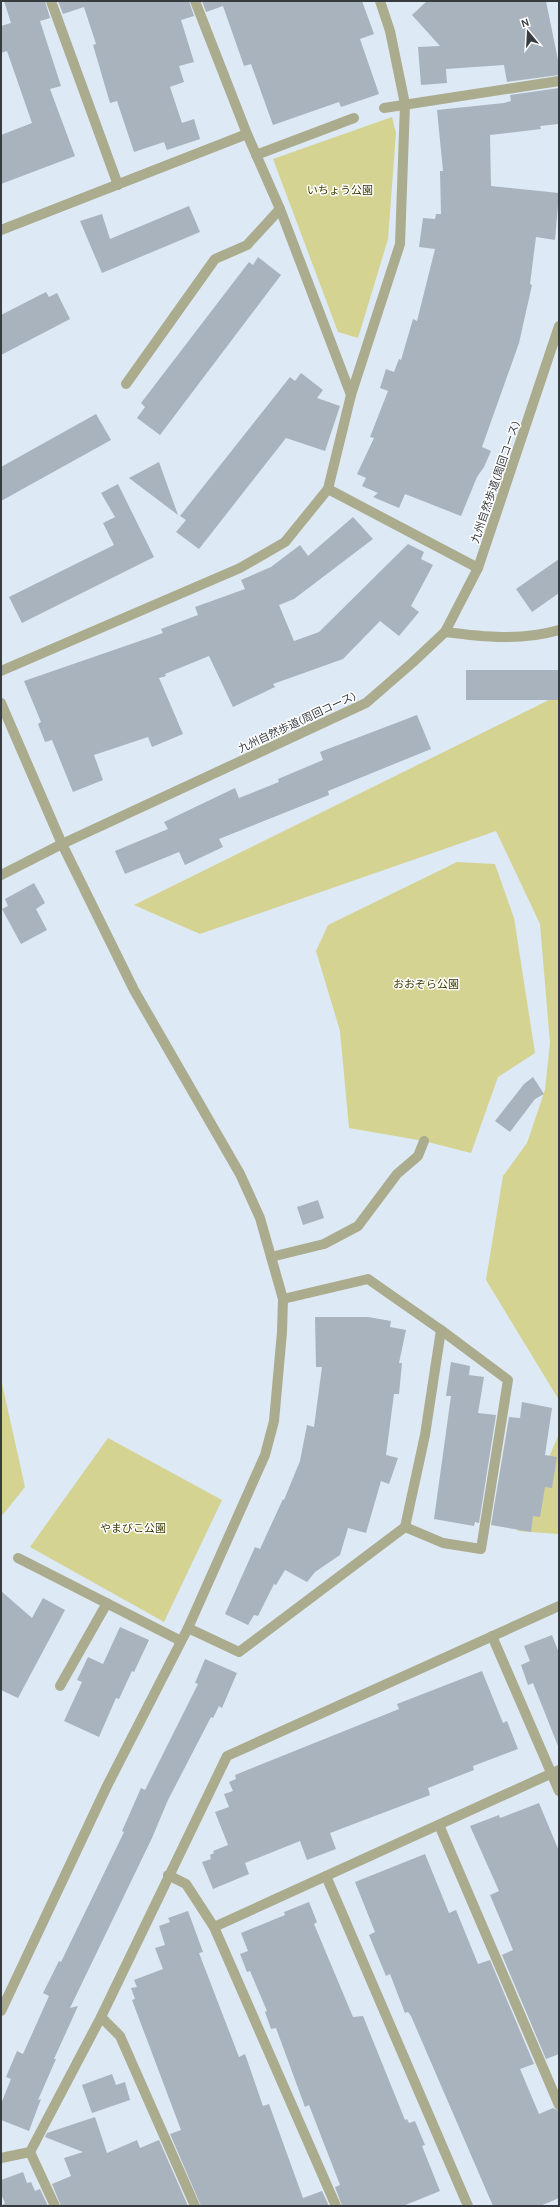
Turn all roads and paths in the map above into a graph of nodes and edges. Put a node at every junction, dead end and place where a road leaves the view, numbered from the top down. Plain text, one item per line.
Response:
1 (51, 1) edge
2 (195, 1) edge
3 (380, 1) edge
4 (559, 81) edge
5 (405, 104) junction
6 (384, 108) dead end
7 (354, 118) dead end
8 (247, 134) junction
9 (256, 155) junction
10 (118, 185) junction
11 (280, 208) junction
12 (1, 230) edge
13 (559, 326) edge
14 (126, 384) dead end
15 (351, 395) junction
16 (328, 489) junction
17 (478, 568) junction
18 (559, 630) edge
19 (445, 632) junction
20 (1, 670) edge
21 (1, 703) edge
22 (62, 844) junction
23 (1, 875) edge
24 (424, 1141) dead end
25 (271, 1257) junction
26 (283, 1299) junction
27 (441, 1330) junction
28 (405, 1527) junction
29 (18, 1558) dead end
30 (107, 1603) junction
31 (559, 1606) edge
32 (188, 1628) junction
33 (492, 1636) junction
34 (181, 1642) junction
35 (60, 1686) dead end
36 (555, 1772) edge
37 (559, 1791) edge
38 (439, 1825) junction
39 (168, 1876) junction
40 (326, 1876) junction
41 (214, 1927) junction
42 (1, 2011) edge
43 (101, 2017) junction
44 (559, 2104) edge
45 (30, 2152) junction
46 (1, 2158) edge
47 (55, 2206) edge
48 (195, 2206) edge
49 (336, 2206) edge
50 (468, 2206) edge

1 - 10 street
2 - 8 street
3 - 5 street
4 - 5 street
5 - 6 street
5 - 15 street
7 - 9 street
8 - 9 street
8 - 10 street
9 - 11 street
10 - 12 street
11 - 14 street
11 - 15 street
13 - 17 street, 九州自然歩道(周回コース)
15 - 16 street
16 - 17 street
16 - 20 street
17 - 19 street, 九州自然歩道(周回コース)
18 - 19 street
19 - 22 street, 九州自然歩道(周回コース)
21 - 22 street
22 - 23 street, 九州自然歩道(周回コース)
22 - 25 street
24 - 25 street
25 - 26 street
26 - 27 street
26 - 32 street
27 - 28 street
27 - 28 street
28 - 32 street
29 - 30 street
30 - 34 street
30 - 35 street
31 - 33 street
32 - 34 street
33 - 36 street
33 - 39 street
34 - 42 street
36 - 37 street
36 - 38 street
38 - 40 street
38 - 44 street
39 - 41 street
39 - 43 street
40 - 41 street
40 - 50 street
41 - 49 street
43 - 45 street
43 - 48 street
45 - 46 street
45 - 47 street

